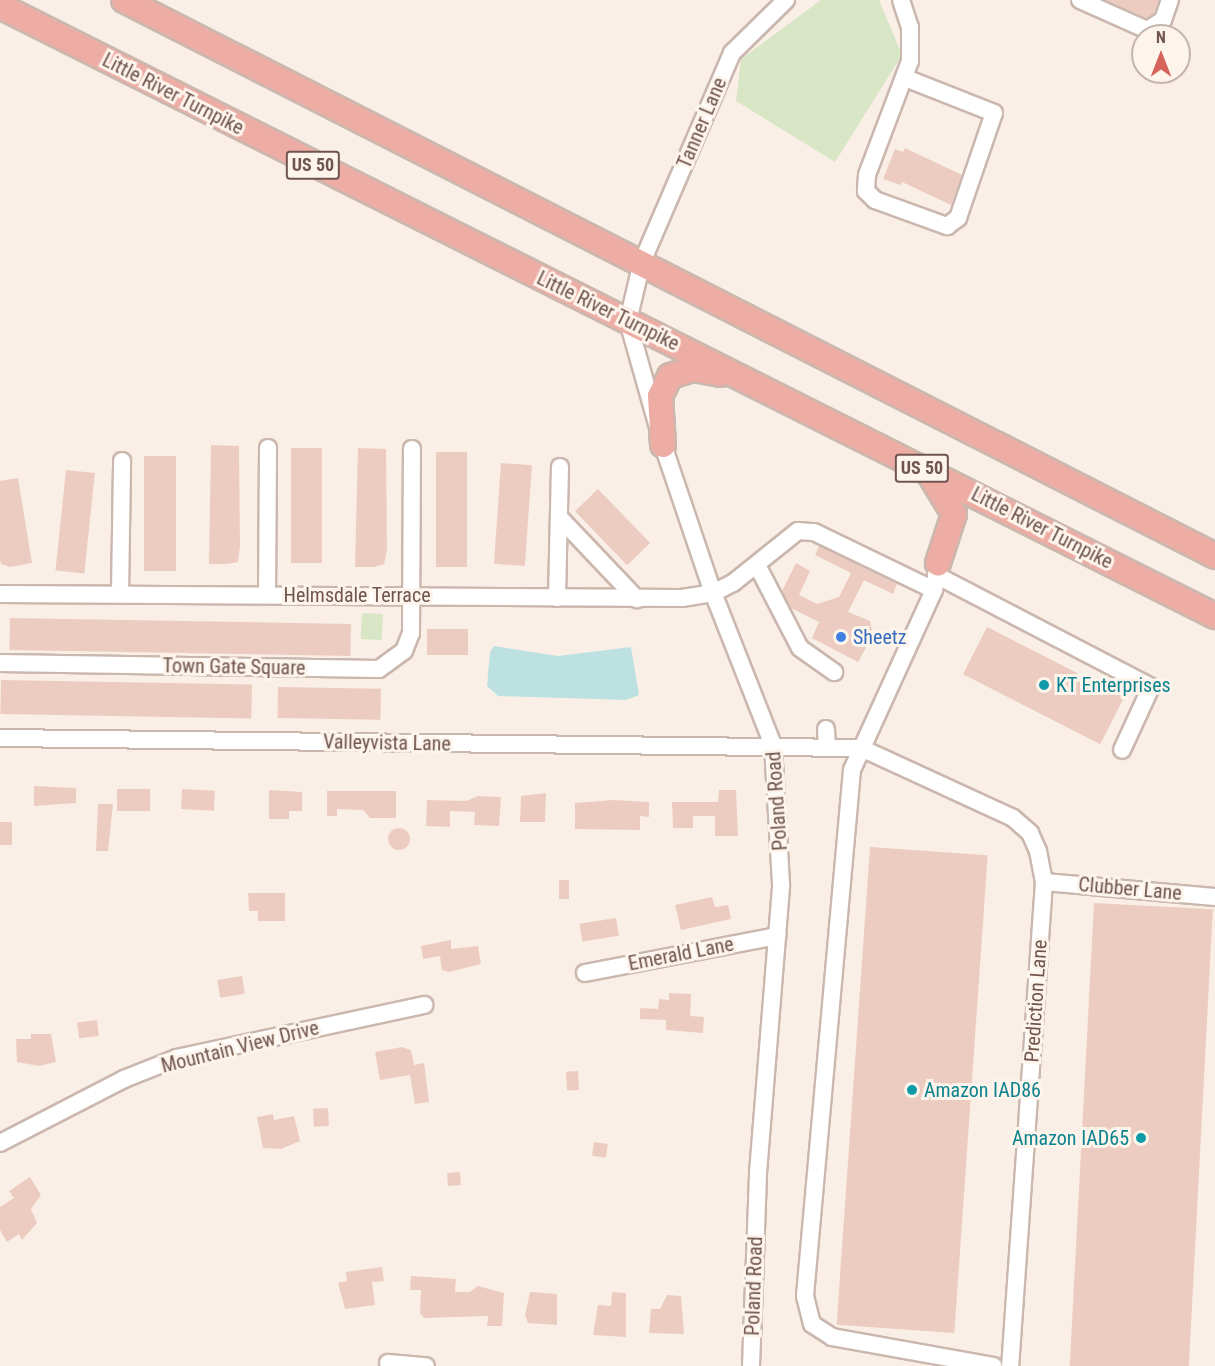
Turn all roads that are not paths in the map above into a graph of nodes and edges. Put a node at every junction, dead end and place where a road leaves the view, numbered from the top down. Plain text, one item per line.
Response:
1 (124, 0) edge
2 (786, 0) edge
3 (901, 0) edge
4 (1080, 0) edge
5 (1170, 0) edge
6 (0, 6) edge
7 (905, 78) junction
8 (642, 262) junction
9 (628, 321) junction
10 (765, 389) junction
11 (663, 444) junction
12 (268, 448) dead end
13 (412, 449) dead end
14 (122, 461) dead end
15 (560, 467) dead end
16 (928, 471) junction
17 (560, 518) junction
18 (1215, 556) edge
19 (757, 565) junction
20 (936, 576) junction
21 (714, 592) junction
22 (0, 594) edge
23 (120, 594) junction
24 (267, 595) junction
25 (412, 595) junction
26 (557, 598) junction
27 (637, 599) junction
28 (1215, 616) edge
29 (0, 663) edge
30 (834, 672) dead end
31 (826, 729) dead end
32 (0, 738) edge
33 (774, 745) junction
34 (827, 748) junction
35 (861, 748) junction
36 (1122, 750) dead end
37 (1044, 882) junction
38 (1215, 897) edge
39 (777, 936) junction
40 (585, 973) dead end
41 (424, 1005) dead end
42 (0, 1143) edge
43 (388, 1364) dead end
44 (426, 1366) edge
45 (751, 1366) edge
46 (993, 1366) edge
47 (1010, 1366) edge

1 - 8 highway, US 50
2 - 8 street, Tanner Lane
3 - 7 street
4 - 5 street
6 - 9 highway, Little River Turnpike / US 50
7 - 7 street
8 - 9 street, Poland Road
8 - 18 highway, US 50
9 - 10 highway, Little River Turnpike / US 50
9 - 11 street, Poland Road
10 - 11 highway
10 - 16 highway, Little River Turnpike / US 50
11 - 21 street, Poland Road
12 - 24 street
13 - 25 street, Town Gate Square
14 - 23 street
15 - 17 street
16 - 20 highway
16 - 28 highway, Little River Turnpike / US 50
17 - 26 street
17 - 27 street
19 - 20 street
19 - 21 street
19 - 30 street
20 - 35 street
20 - 36 street
21 - 27 street, Helmsdale Terrace
21 - 33 street, Poland Road
22 - 23 street, Helmsdale Terrace
23 - 24 street, Helmsdale Terrace
24 - 25 street, Helmsdale Terrace
25 - 26 street, Helmsdale Terrace
25 - 29 street, Town Gate Square
26 - 27 street, Helmsdale Terrace
31 - 34 street
32 - 33 street, Valleyvista Lane
33 - 34 street, Valleyvista Lane
33 - 39 street, Poland Road
34 - 35 street, Valleyvista Lane
35 - 37 street, Prediction Lane
35 - 46 street
37 - 38 street, Clubber Lane
37 - 47 street, Prediction Lane
39 - 40 street, Emerald Lane
39 - 45 street, Poland Road
41 - 42 street, Mountain View Drive
43 - 44 street

